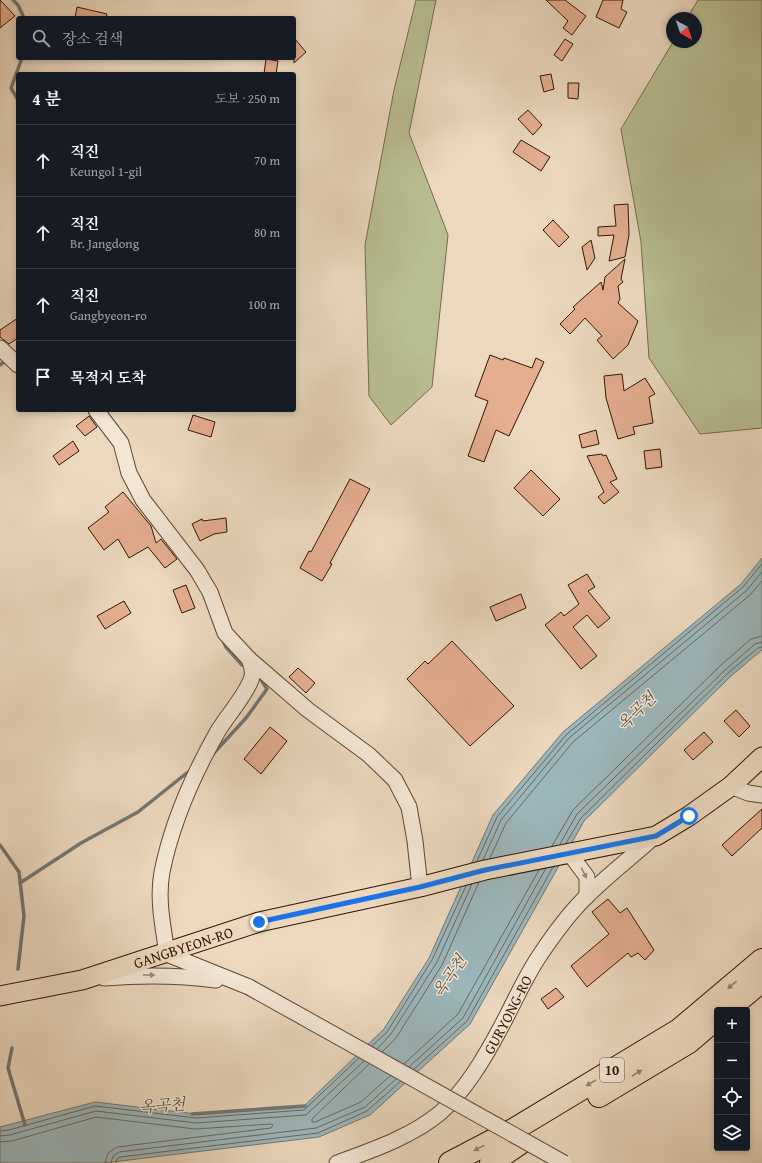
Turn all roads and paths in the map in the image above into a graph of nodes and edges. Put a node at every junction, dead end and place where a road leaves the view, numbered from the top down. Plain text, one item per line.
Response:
1 (0, 348) edge
2 (16, 363) edge
3 (98, 412) edge
4 (250, 659) junction
5 (762, 757) edge
6 (731, 786) junction
7 (762, 795) edge
8 (656, 836) junction
9 (570, 854) junction
10 (429, 884) junction
11 (587, 896) junction
12 (167, 954) junction
13 (762, 960) edge
14 (82, 980) junction
15 (762, 980) edge
16 (243, 985) junction
17 (0, 996) edge
18 (730, 1007) edge
19 (714, 1021) edge
20 (519, 1144) junction
21 (337, 1163) edge
22 (450, 1163) edge
23 (482, 1163) edge
24 (491, 1163) edge
25 (564, 1163) edge

1 - 2 street
3 - 4 street
4 - 10 street
4 - 12 street
5 - 6 main road, GANGBYEON-RO
6 - 7 street
6 - 8 main road, GANGBYEON-RO
8 - 9 main road, GANGBYEON-RO
8 - 11 street, GURYONG-RO
9 - 10 main road, GANGBYEON-RO
9 -> 11 street
10 - 12 main road, GANGBYEON-RO
11 - 21 street, GURYONG-RO
12 - 14 main road, GANGBYEON-RO
12 - 16 street
13 -> 22 highway, 10
14 -> 16 street
14 - 17 main road, GANGBYEON-RO
15 - 18 highway
16 - 25 street, bridge
20 -> 19 highway, 10
20 - 23 highway, 10
20 - 24 highway

